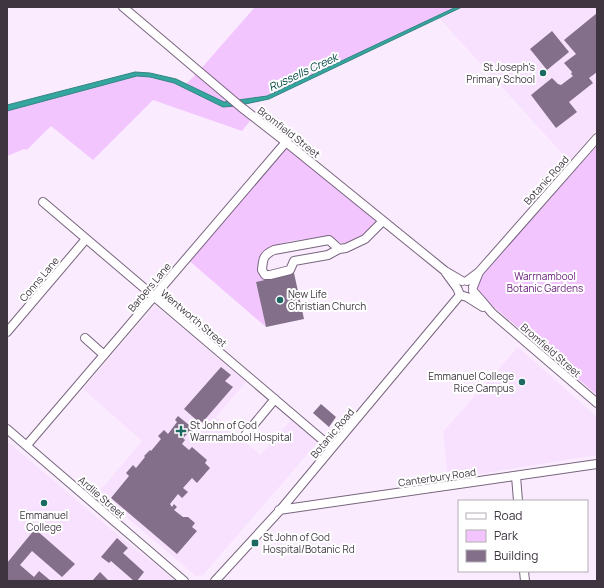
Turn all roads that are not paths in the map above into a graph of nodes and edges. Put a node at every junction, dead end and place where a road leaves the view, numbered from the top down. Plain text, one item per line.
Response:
1 (123, 7) edge
2 (597, 138) edge
3 (286, 142) junction
4 (43, 202) dead end
5 (383, 221) junction
6 (86, 239) junction
7 (290, 247) junction
8 (339, 248) junction
9 (294, 261) junction
10 (479, 272) junction
11 (463, 288) junction
12 (473, 289) junction
13 (154, 296) junction
14 (492, 313) junction
15 (7, 332) edge
16 (84, 338) dead end
17 (104, 355) junction
18 (275, 399) junction
19 (597, 403) edge
20 (7, 428) edge
21 (246, 434) dead end
22 (27, 445) junction
23 (332, 448) junction
24 (597, 464) edge
25 (516, 476) junction
26 (518, 500) edge
27 (279, 510) junction
28 (184, 581) edge
29 (215, 581) edge

1 - 3 street, Bromfield Street
2 - 10 street, Botanic Road
3 - 5 street, Bromfield Street
3 - 13 street, Barbers Lane
4 - 6 street, Wentworth Street
5 - 8 street
5 - 11 street, Bromfield Street
6 - 13 street, Wentworth Street
6 - 15 street, Conns Lane
7 - 8 street
7 - 9 street
7 - 9 street
8 - 9 street
10 - 11 street, Botanic Road
10 - 12 street, Botanic Road
11 - 12 street
11 - 14 street, Bromfield Street
11 - 23 street, Botanic Road
12 - 14 street, Bromfield Street
13 - 17 street, Barbers Lane
13 - 18 street, Wentworth Street
14 - 19 street, Bromfield Street
16 - 17 street
17 - 22 street, Barbers Lane
18 - 21 street
18 - 23 street, Wentworth Street
20 - 22 street, Ardlie Street
22 - 28 street, Ardlie Street
23 - 27 street, Botanic Road
24 - 25 street, Canterbury Road
25 - 26 street
25 - 27 street, Canterbury Road
27 - 29 street, Botanic Road

